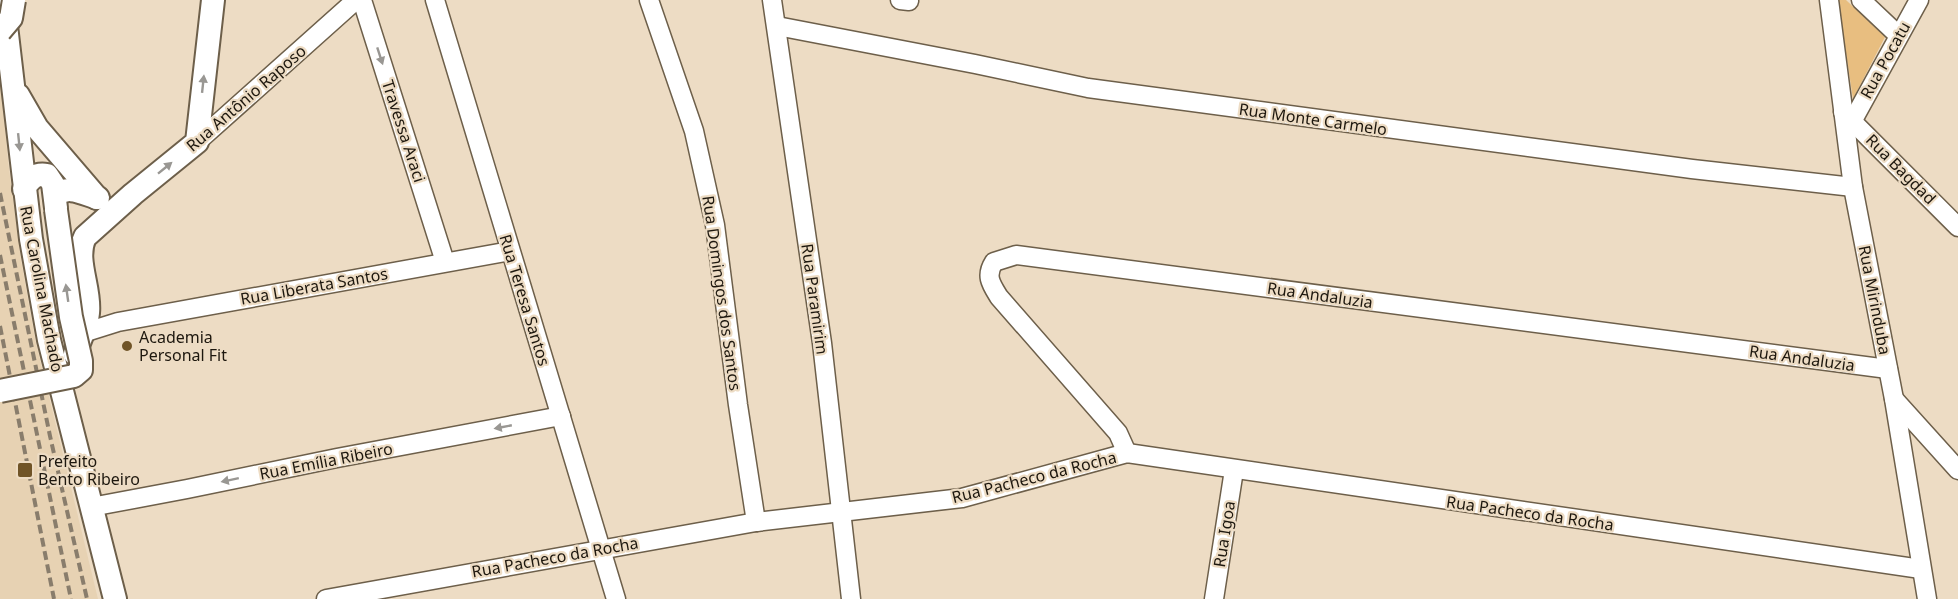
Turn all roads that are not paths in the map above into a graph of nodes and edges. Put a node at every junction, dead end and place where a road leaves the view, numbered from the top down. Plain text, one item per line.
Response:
1 (3, 0) edge
2 (14, 0) edge
3 (213, 0) edge
4 (356, 0) edge
5 (362, 0) edge
6 (435, 0) edge
7 (649, 0) edge
8 (772, 0) edge
9 (1826, 0) edge
10 (1861, 0) edge
11 (1919, 0) edge
12 (777, 26) junction
13 (0, 31) edge
14 (1898, 35) junction
15 (13, 83) junction
16 (1848, 116) junction
17 (197, 142) junction
18 (1853, 187) junction
19 (24, 189) junction
20 (133, 194) junction
21 (97, 198) junction
22 (56, 204) junction
23 (1958, 227) edge
24 (510, 251) junction
25 (445, 262) junction
26 (88, 307) junction
27 (118, 322) junction
28 (83, 333) junction
29 (1888, 369) junction
30 (0, 391) edge
31 (1894, 399) junction
32 (67, 406) junction
33 (561, 416) junction
34 (1127, 453) junction
35 (1234, 470) junction
36 (1958, 470) edge
37 (91, 507) junction
38 (842, 511) junction
39 (756, 522) junction
40 (602, 548) junction
41 (1921, 569) junction
42 (115, 599) edge
43 (326, 599) edge
44 (616, 599) edge
45 (851, 599) edge
46 (1214, 599) edge
47 (1927, 599) edge

1 - 15 main road, Rua Carolina Machado
2 - 13 main road, bridge
17 -> 3 main road
4 - 17 street, Rua Antônio Raposo
5 -> 25 street, Travessa Araci
6 - 24 street, Rua Teresa Santos
7 - 39 street, Rua Domingos dos Santos
8 - 12 street, Rua Paramirim
9 - 16 street, Rua Mirinduba
10 - 14 street
11 - 14 street, Rua Pocatu
12 - 18 street, Rua Monte Carmelo
12 - 38 street, Rua Paramirim
14 - 16 street, Rua Pocatu
15 -> 19 main road, Rua Carolina Machado
15 - 21 main road
16 - 18 street, Rua Mirinduba
16 - 23 street, Rua Bagdad
20 -> 17 main road, Rua Antônio Raposo
18 - 29 street, Rua Mirinduba
19 - 22 main road, Rua Carolina Machado
19 - 32 main road, Rua Carolina Machado
20 - 21 main road, Rua Antônio Raposo
20 - 26 main road, Rua Antônio Raposo
21 - 22 main road, Rua Antônio Raposo
30 -> 22 main road, bridge
24 - 25 street, Rua Liberata Santos
24 - 33 street, Rua Teresa Santos
25 - 27 street, Rua Liberata Santos
26 - 27 street
26 - 28 main road, Rua Antônio Raposo
27 - 28 street, Rua Liberata Santos
28 - 32 main road, Rua Antônio Raposo
29 - 31 street, Rua Mirinduba
29 - 34 street, Rua Andaluzia
31 - 36 street
31 - 41 street, Rua Mirinduba
32 - 37 main road, Rua Carolina Machado
33 -> 37 street, Rua Emília Ribeiro
33 - 40 street, Rua Teresa Santos
34 - 35 street, Rua Pacheco da Rocha
34 - 38 street, Rua Pacheco da Rocha
35 - 41 street, Rua Pacheco da Rocha
35 - 46 street, Rua Igoa
37 - 42 main road, Rua Carolina Machado
38 - 39 street, Rua Pacheco da Rocha
38 - 45 street, Rua Paramirim
39 - 40 street, Rua Pacheco da Rocha
40 - 43 street, Rua Pacheco da Rocha
40 - 44 street, Rua Teresa Santos
41 - 47 street, Rua Mirinduba

